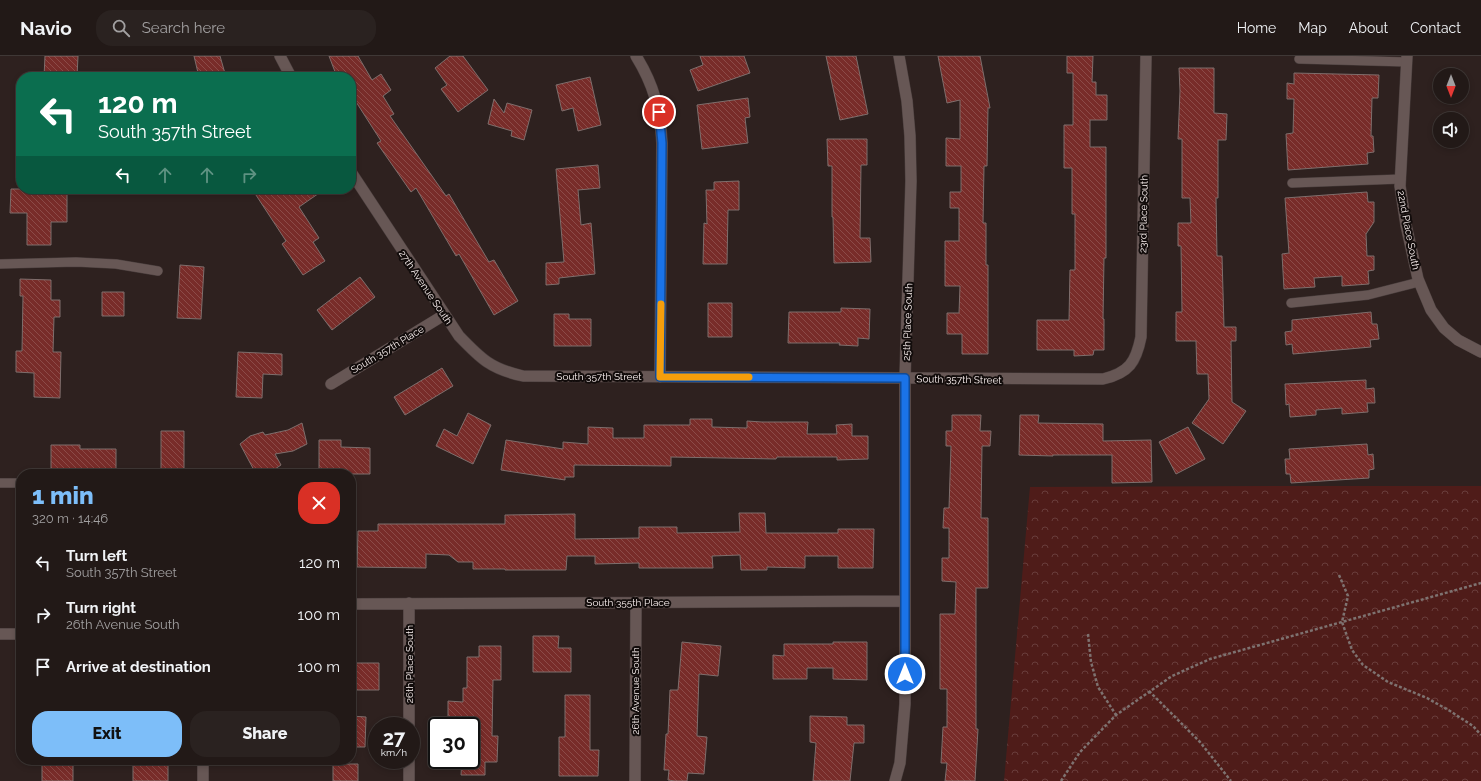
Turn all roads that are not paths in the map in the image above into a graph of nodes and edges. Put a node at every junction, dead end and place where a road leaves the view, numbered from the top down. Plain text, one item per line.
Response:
1 (280, 56) edge
2 (636, 56) edge
3 (899, 56) edge
4 (1146, 56) edge
5 (1300, 59) dead end
6 (1407, 59) edge
7 (288, 72) edge
8 (1401, 179) junction
9 (356, 180) edge
10 (1292, 183) dead end
11 (0, 264) edge
12 (158, 271) dead end
13 (1420, 282) junction
14 (1291, 303) dead end
15 (444, 315) junction
16 (1481, 352) edge
17 (1128, 368) joint
18 (523, 376) joint
19 (660, 377) junction
20 (905, 378) junction
21 (331, 384) dead end
22 (0, 482) edge
23 (16, 483) edge
24 (904, 601) junction
25 (636, 602) junction
26 (409, 603) junction
27 (356, 604) edge
28 (0, 634) edge
29 (16, 634) edge
30 (409, 717) edge
31 (203, 765) edge
32 (409, 769) edge
33 (203, 781) edge
34 (409, 781) edge
35 (635, 781) edge
36 (895, 781) edge

1 - 7 street
2 - 19 street
3 - 20 street, 25th Place South
4 - 17 street, 23rd Place South
5 - 6 lane
6 - 8 street, 22nd Place South
8 - 10 lane
8 - 13 street, 22nd Place South
9 - 15 street, 27th Avenue South
11 - 12 lane
13 - 14 lane
13 - 16 street, 22nd Place South
15 - 18 street, 27th Avenue South
15 - 21 street, South 357th Place
17 - 20 street, South 357th Street
18 - 19 street, South 357th Street
19 - 20 street, South 357th Street
20 - 24 street, 25th Place South
22 - 23 lane
24 - 25 street, South 355th Place
24 - 36 street, 25th Place South
25 - 26 street, South 355th Place
25 - 35 street, 26th Avenue South
26 - 27 street, South 355th Place
26 - 30 street, 26th Place South
28 - 29 street
31 - 33 street
32 - 34 street

